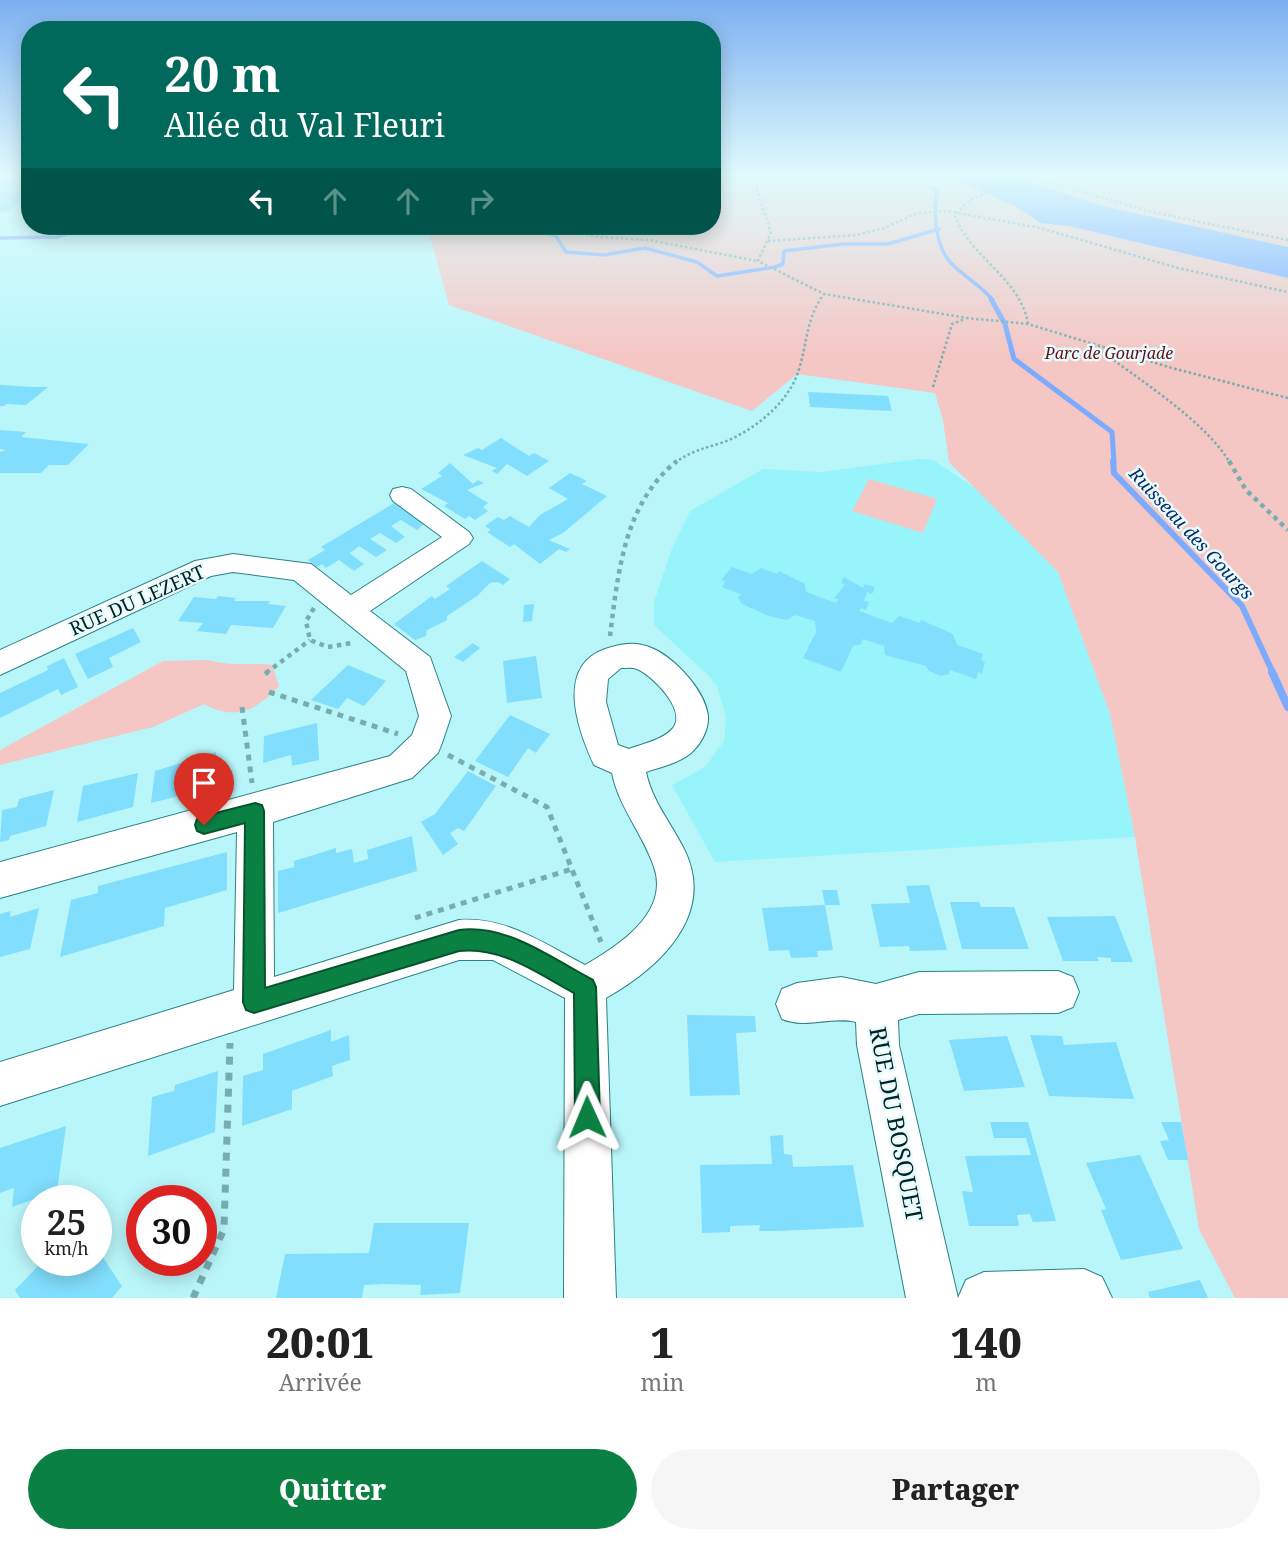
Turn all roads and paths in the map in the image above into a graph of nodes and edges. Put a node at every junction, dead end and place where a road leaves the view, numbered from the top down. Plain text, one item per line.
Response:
1 (590, 235) edge
2 (770, 235) edge
3 (847, 235) edge
4 (963, 235) edge
5 (1063, 235) edge
6 (1261, 235) edge
7 (1288, 240) edge
8 (768, 241) junction
9 (758, 261) junction
10 (1288, 292) edge
11 (824, 294) junction
12 (967, 318) junction
13 (1028, 324) junction
14 (1094, 344) junction
15 (933, 387) dead end
16 (1288, 398) edge
17 (402, 495) dead end
18 (1288, 530) edge
19 (340, 602) junction
20 (376, 630) junction
21 (310, 640) junction
22 (613, 658) junction
23 (0, 663) edge
24 (265, 674) dead end
25 (269, 692) dead end
26 (242, 707) dead end
27 (426, 743) junction
28 (628, 764) junction
29 (255, 811) junction
30 (0, 880) edge
31 (599, 980) junction
32 (1058, 992) dead end
33 (796, 1004) dead end
34 (876, 1005) junction
35 (242, 1006) junction
36 (0, 1084) edge
37 (193, 1298) edge
38 (590, 1298) edge
39 (932, 1298) edge
40 (984, 1298) edge
41 (1086, 1298) edge

1 - 9 path
2 - 8 path
3 - 8 path
4 - 13 path
5 - 10 path
6 - 7 path
8 - 9 path
9 - 11 path
11 - 12 path
11 - 22 path
12 - 13 path
12 - 15 path
13 - 14 path
14 - 16 path
14 - 18 path
17 - 19 street
19 - 20 street, RUE DU LEZERT
19 - 21 path
19 - 23 street, RUE DU LEZERT
20 - 21 path
20 - 27 street, RUE DU LEZERT
21 - 24 path
22 - 28 street
22 - 28 street
25 - 27 path
26 - 29 path
27 - 29 street
27 - 31 path
28 - 31 street
29 - 30 street
29 - 35 street
31 - 35 street
31 - 38 street
32 - 34 street, RUE DU BOSQUET
33 - 34 street
34 - 39 street, RUE DU BOSQUET
35 - 36 street
35 - 37 path
40 - 41 street

